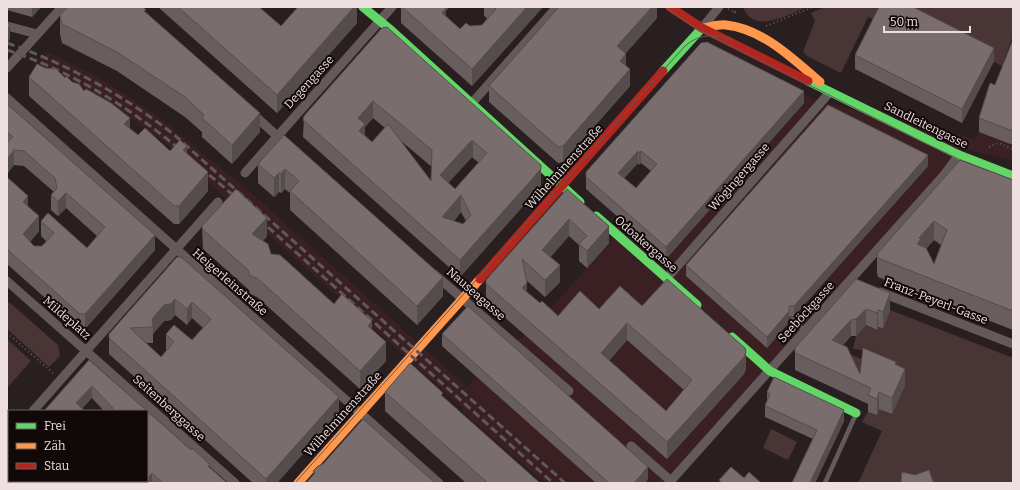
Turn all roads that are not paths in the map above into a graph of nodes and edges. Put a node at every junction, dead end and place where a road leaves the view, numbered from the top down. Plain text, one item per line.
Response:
1 (62, 7) edge
2 (363, 7) edge
3 (392, 7) edge
4 (557, 7) edge
5 (670, 7) edge
6 (719, 7) edge
7 (379, 22) junction
8 (7, 26) edge
9 (702, 28) junction
10 (37, 34) junction
11 (7, 68) edge
12 (830, 92) junction
13 (7, 98) edge
14 (472, 103) junction
15 (242, 104) edge
16 (277, 136) junction
17 (295, 151) edge
18 (959, 155) junction
19 (244, 173) dead end
20 (1013, 176) edge
21 (563, 186) junction
22 (218, 202) dead end
23 (176, 250) junction
24 (429, 269) edge
25 (667, 278) junction
26 (850, 280) junction
27 (7, 281) edge
28 (463, 299) junction
29 (707, 314) edge
30 (792, 319) dead end
31 (724, 330) edge
32 (805, 331) junction
33 (1013, 344) edge
34 (87, 351) junction
35 (770, 371) junction
36 (569, 391) dead end
37 (34, 410) edge
38 (856, 413) joint
39 (360, 414) junction
40 (631, 446) dead end
41 (670, 482) edge
42 (235, 483) edge
43 (298, 483) edge
44 (439, 483) edge
45 (825, 483) edge

1 - 10 street
2 - 7 street, Odoakergasse
3 - 7 street, Degengasse
4 - 14 street
5 - 9 street, Sandleitengasse
6 - 9 street, Wilhelminenstraße
7 - 14 street, Odoakergasse
7 - 16 street, Degengasse
8 - 10 street
9 - 12 street, Sandleitengasse
9 - 12 street, Sandleitengasse
9 - 21 street, Wilhelminenstraße
10 - 11 street
12 - 18 street, Sandleitengasse
12 - 25 street, Wögingergasse
13 - 23 street, Heigerleinstraße
14 - 21 street, Odoakergasse
15 - 16 street
16 - 17 street
16 - 19 street, Degengasse
18 - 20 street, Sandleitengasse
18 - 26 street, Seeböckgasse
21 - 25 street, Odoakergasse
21 - 28 street, Wilhelminenstraße
22 - 23 street
23 - 34 street
23 - 39 street, Heigerleinstraße
24 - 28 street, Nauseagasse
25 - 29 street, Odoakergasse
26 - 32 street, Seeböckgasse
26 - 33 street, Franz-Peyerl-Gasse
27 - 34 street, Mildeplatz
28 - 36 street, Nauseagasse
28 - 39 street, Wilhelminenstraße
30 - 32 lane
31 - 35 street
32 - 35 street, Seeböckgasse
34 - 37 street, Mildeplatz
34 - 42 street, Seitenberggasse
35 - 38 street
35 - 41 street, Seeböckgasse
38 - 45 lane
39 - 43 street, Wilhelminenstraße
39 - 44 street, Heigerleinstraße
40 - 41 street

